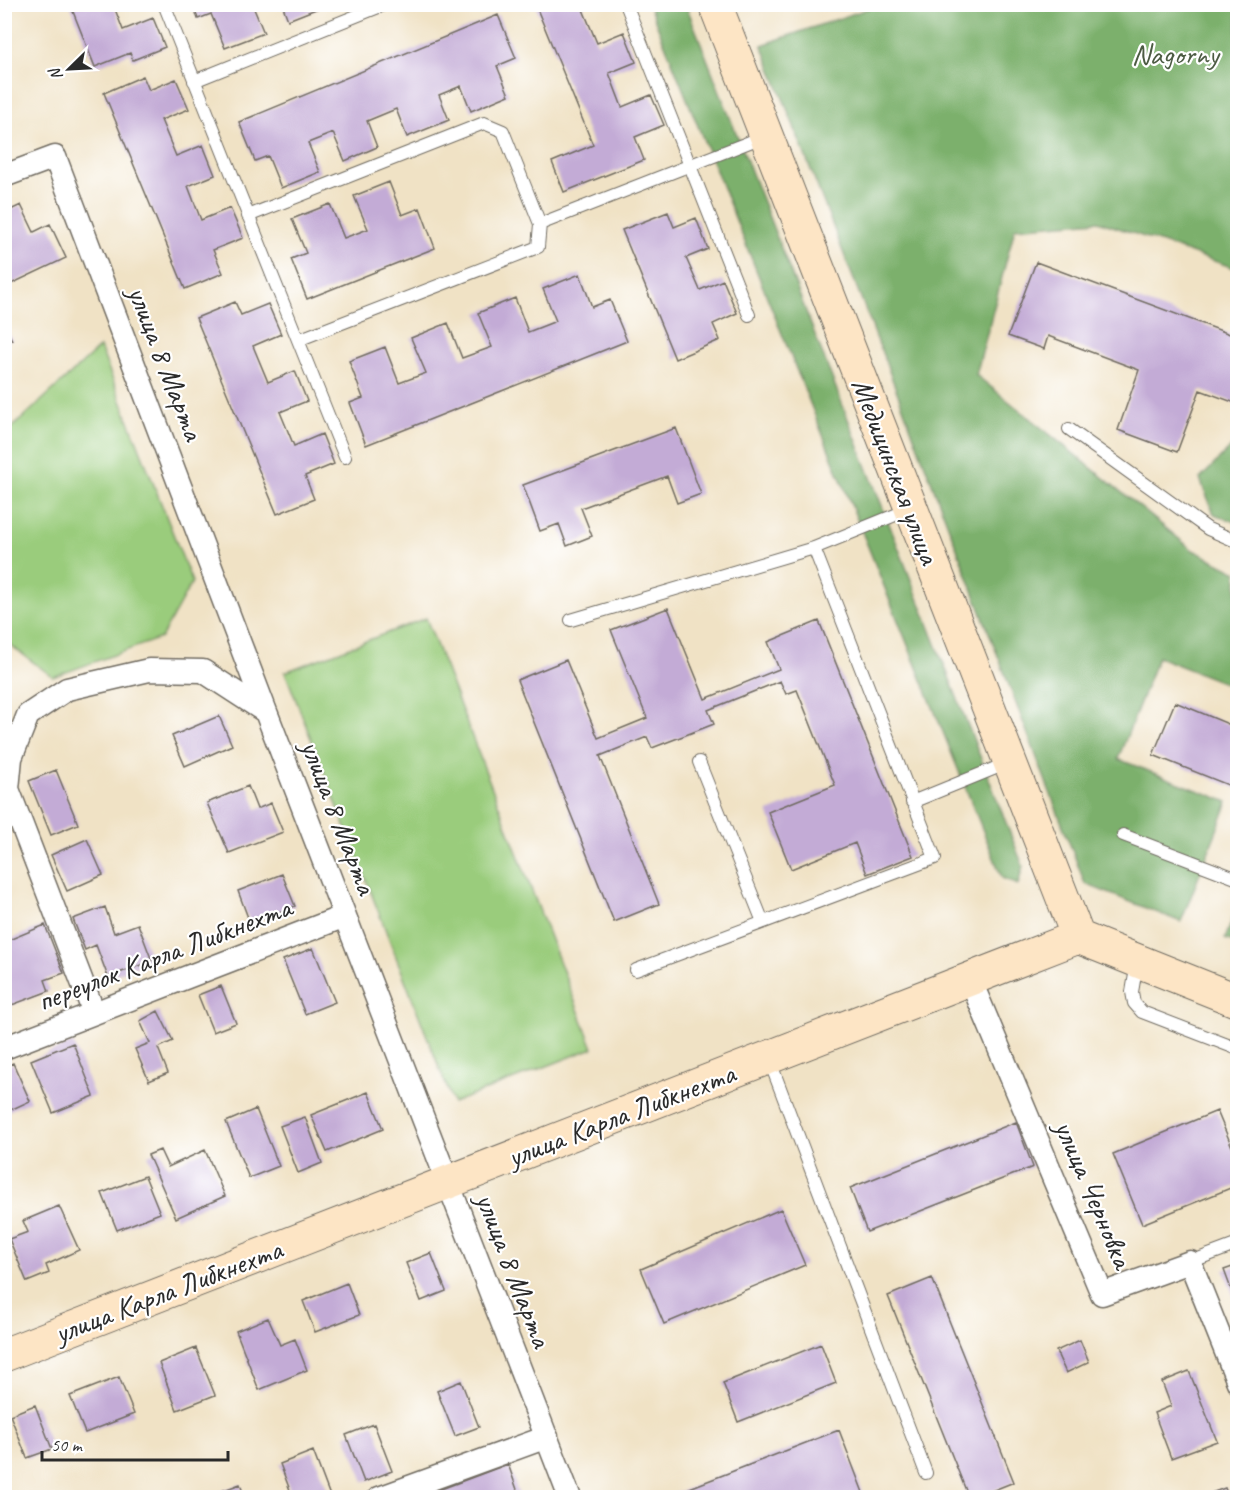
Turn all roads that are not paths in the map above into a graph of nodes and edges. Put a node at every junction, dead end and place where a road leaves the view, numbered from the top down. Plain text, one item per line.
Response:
1 (164, 4) edge
2 (386, 4) edge
3 (626, 4) edge
4 (715, 4) edge
5 (194, 81) junction
6 (766, 136) junction
7 (689, 166) junction
8 (4, 176) edge
9 (248, 216) junction
10 (540, 224) junction
11 (749, 315) dead end
12 (298, 340) junction
13 (1069, 429) dead end
14 (345, 456) dead end
15 (911, 508) junction
16 (1238, 542) edge
17 (814, 548) junction
18 (571, 620) dead end
19 (266, 711) junction
20 (699, 762) dead end
21 (1010, 762) junction
22 (912, 802) junction
23 (1123, 836) dead end
24 (1238, 879) edge
25 (345, 916) junction
26 (763, 922) junction
27 (1078, 937) junction
28 (1137, 961) junction
29 (636, 970) dead end
30 (970, 979) junction
31 (1238, 1001) edge
32 (94, 1013) junction
33 (4, 1048) edge
34 (1238, 1049) edge
35 (769, 1057) junction
36 (448, 1182) junction
37 (1238, 1244) edge
38 (1190, 1262) junction
39 (4, 1355) edge
40 (1238, 1382) edge
41 (547, 1437) junction
42 (926, 1473) dead end
43 (379, 1497) edge
44 (570, 1497) edge

1 - 5 lane
2 - 5 lane
3 - 7 lane
4 - 6 main road, Медицинская улица
5 - 9 lane
6 - 7 lane
6 - 15 main road, Медицинская улица
7 - 10 lane
7 - 11 lane
8 - 19 street, улица 8 Марта
9 - 10 lane
9 - 12 lane
10 - 12 lane
12 - 14 lane
13 - 16 lane
15 - 17 lane
15 - 21 main road, Медицинская улица
17 - 18 lane
17 - 22 lane
19 - 25 street, улица 8 Марта
19 - 32 street
20 - 26 lane
21 - 22 lane
21 - 27 main road, Медицинская улица
22 - 26 lane
23 - 24 lane
25 - 32 street, переулок Карла Либкнехта
25 - 36 street, улица 8 Марта
26 - 29 lane
27 - 28 main road
27 - 30 main road, улица Карла Либкнехта
28 - 31 main road
28 - 34 lane
30 - 35 main road, улица Карла Либкнехта
30 - 38 street, улица Черновка
32 - 33 street, переулок Карла Либкнехта
35 - 36 main road, улица Карла Либкнехта
35 - 42 lane
36 - 39 main road, улица Карла Либкнехта
36 - 41 street, улица 8 Марта
37 - 38 lane
38 - 40 street
41 - 43 street
41 - 44 street, улица 8 Марта

